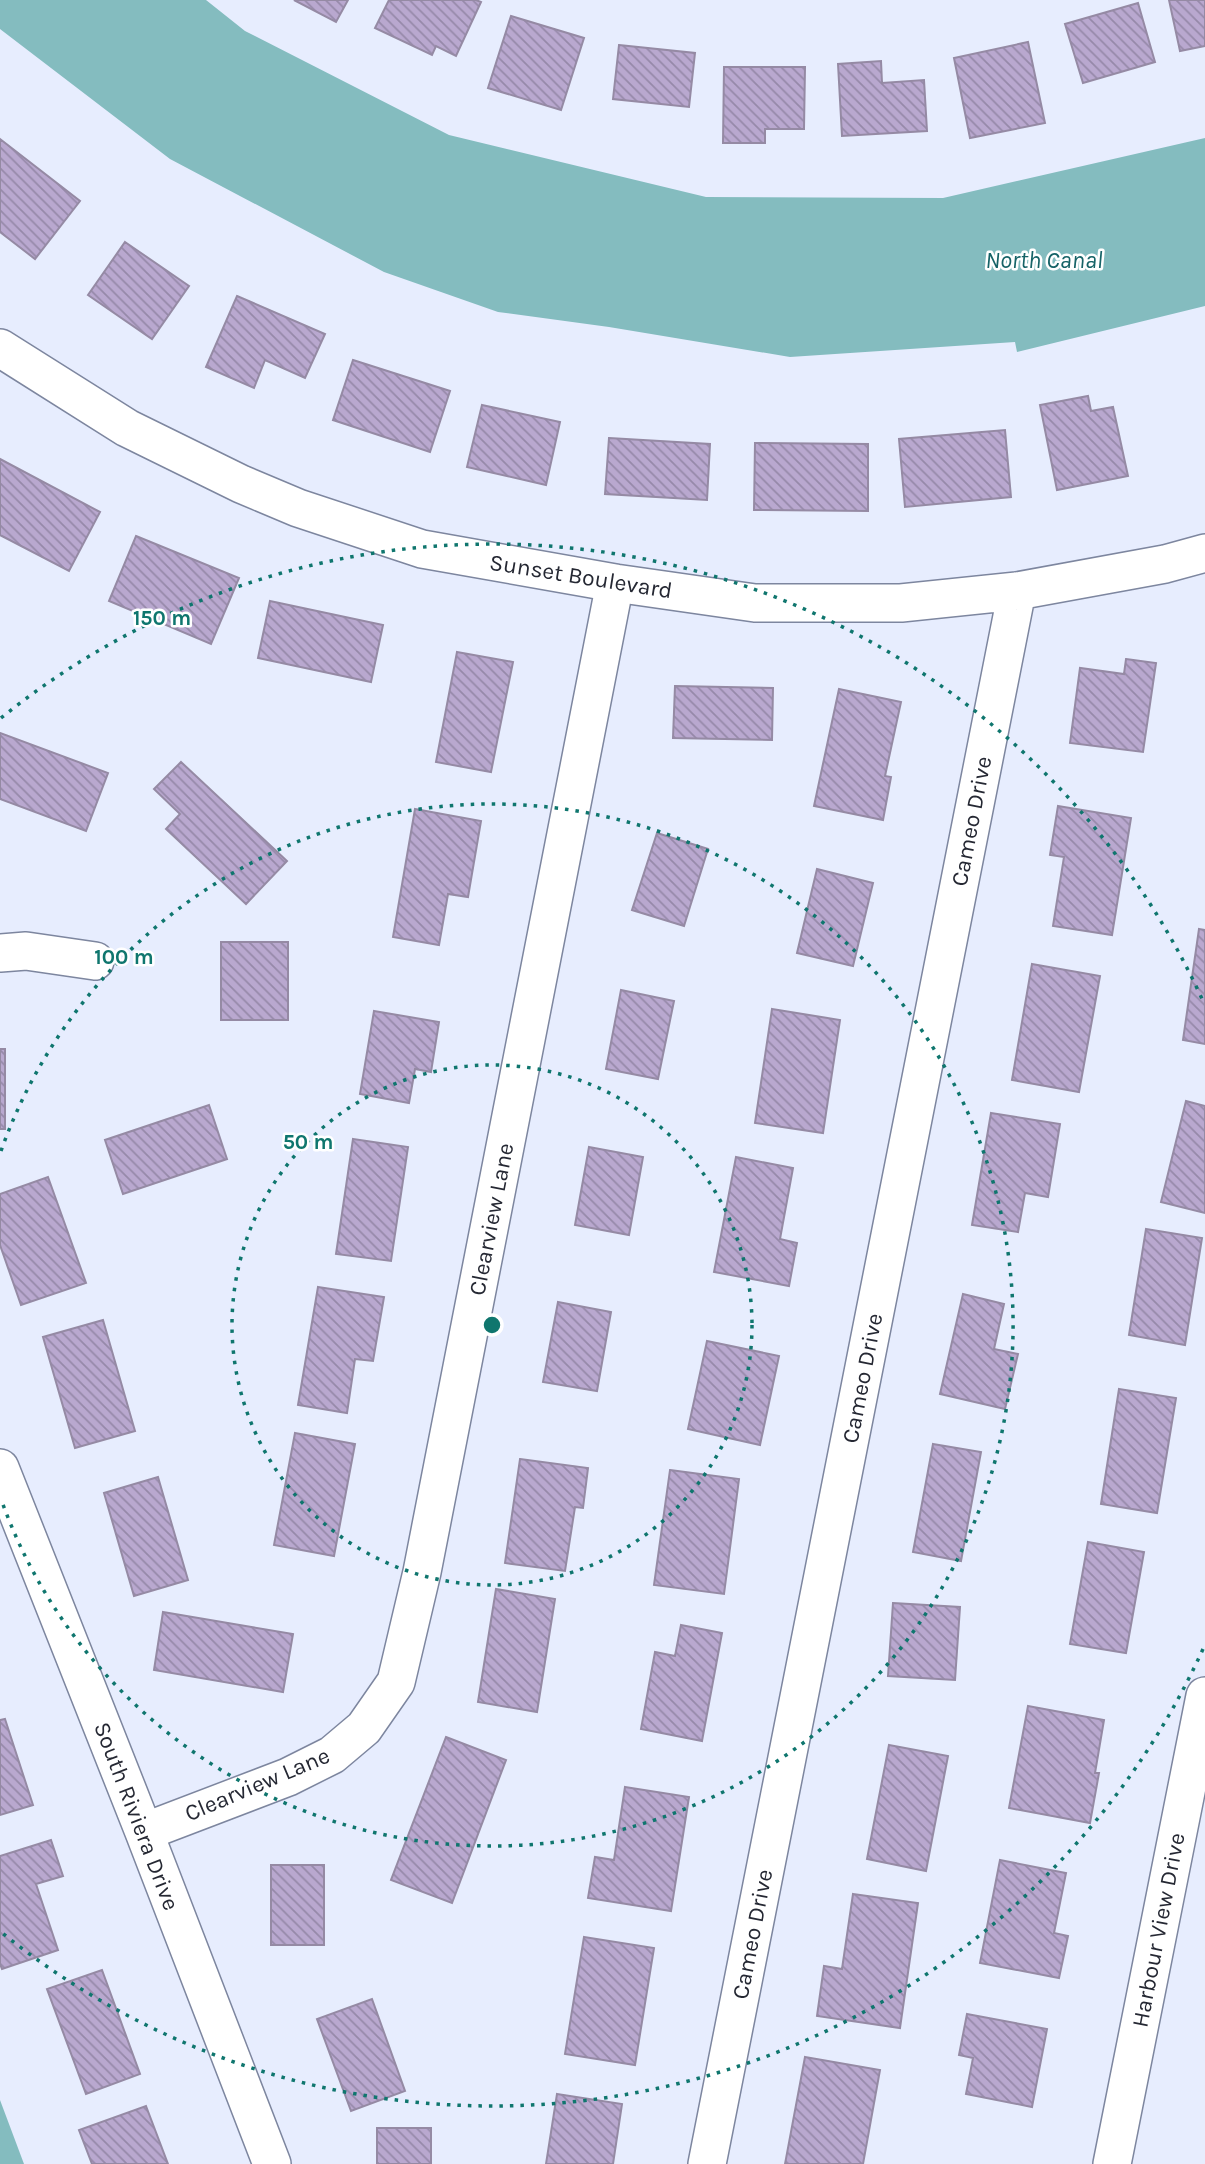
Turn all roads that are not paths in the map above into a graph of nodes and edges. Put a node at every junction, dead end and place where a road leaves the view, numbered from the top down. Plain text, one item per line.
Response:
1 (0, 348) edge
2 (1205, 553) edge
3 (615, 583) junction
4 (1017, 591) junction
5 (0, 953) edge
6 (94, 961) dead end
7 (0, 1468) edge
8 (1205, 1696) edge
9 (144, 1832) junction
10 (272, 2164) edge
11 (707, 2164) edge
12 (1112, 2164) edge

1 - 3 street, Sunset Boulevard
2 - 4 street, Sunset Boulevard
3 - 4 street, Sunset Boulevard
3 - 9 street, Clearview Lane
4 - 11 street, Cameo Drive
5 - 6 street
7 - 9 street, South Riviera Drive
8 - 12 street, Harbour View Drive
9 - 10 street, South Riviera Drive

